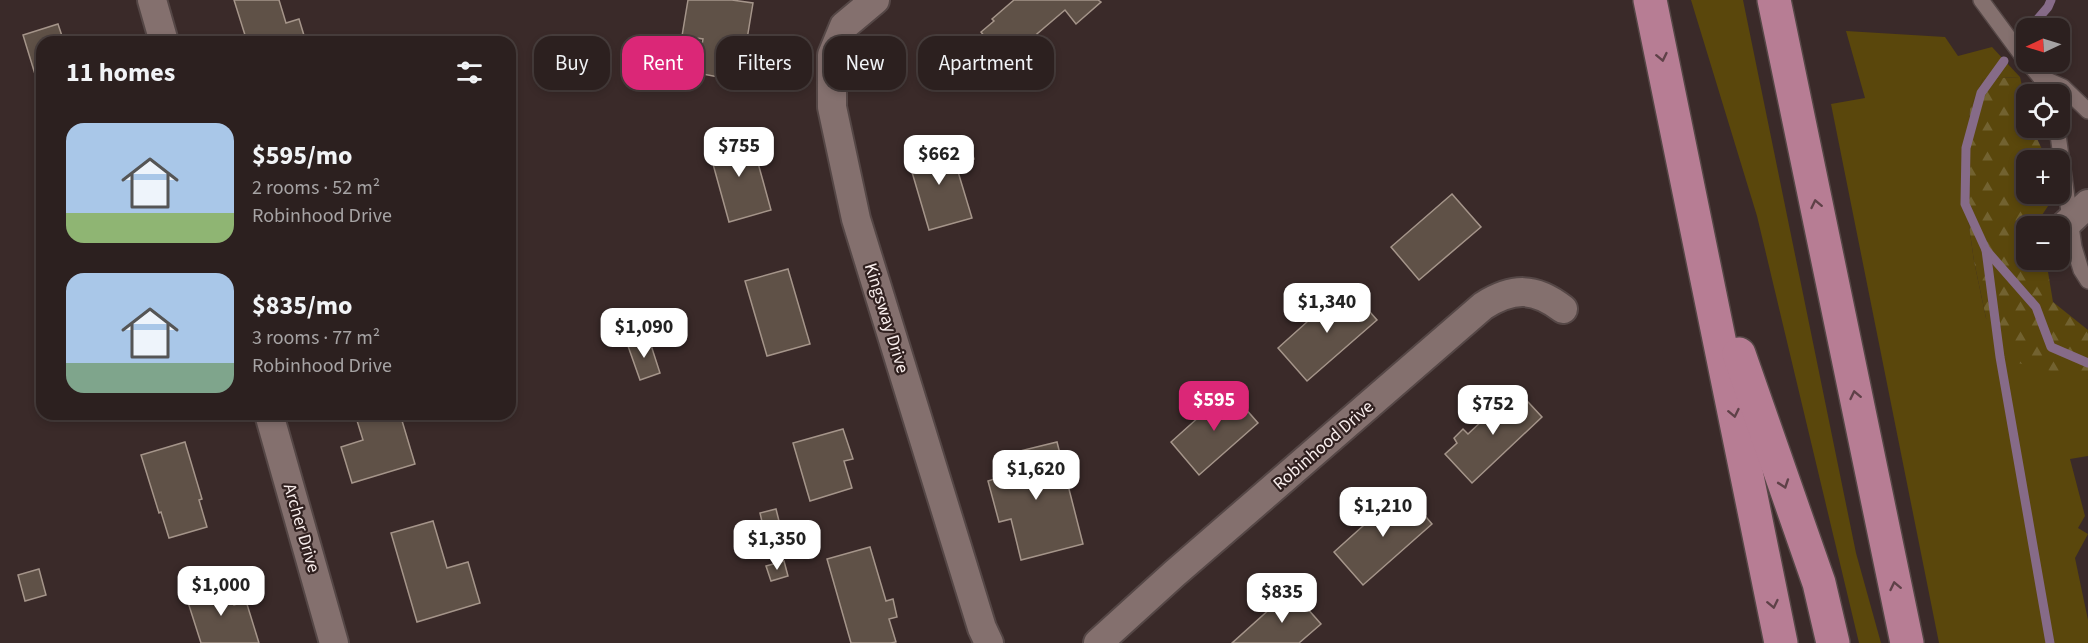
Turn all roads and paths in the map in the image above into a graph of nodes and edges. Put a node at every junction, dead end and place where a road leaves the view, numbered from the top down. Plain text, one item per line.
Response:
1 (152, 0) edge
2 (875, 0) edge
3 (1650, 0) edge
4 (1774, 0) edge
5 (1981, 0) edge
6 (162, 36) edge
7 (2040, 77) junction
8 (2044, 84) edge
9 (2088, 111) edge
10 (2059, 138) edge
11 (2072, 218) edge
12 (1696, 230) junction
13 (2088, 282) edge
14 (1563, 309) dead end
15 (271, 420) edge
16 (334, 643) edge
17 (989, 643) edge
18 (1098, 643) edge
19 (1782, 643) edge
20 (1833, 643) edge
21 (1907, 643) edge

1 - 6 street
2 - 17 street, Kingsway Drive
3 -> 12 highway
21 -> 4 highway
5 - 7 lane
7 - 8 lane
7 - 9 lane
10 - 11 lane
11 - 13 lane
12 -> 19 highway
12 -> 20 highway
14 - 18 street, Robinhood Drive
15 - 16 street, Archer Drive

